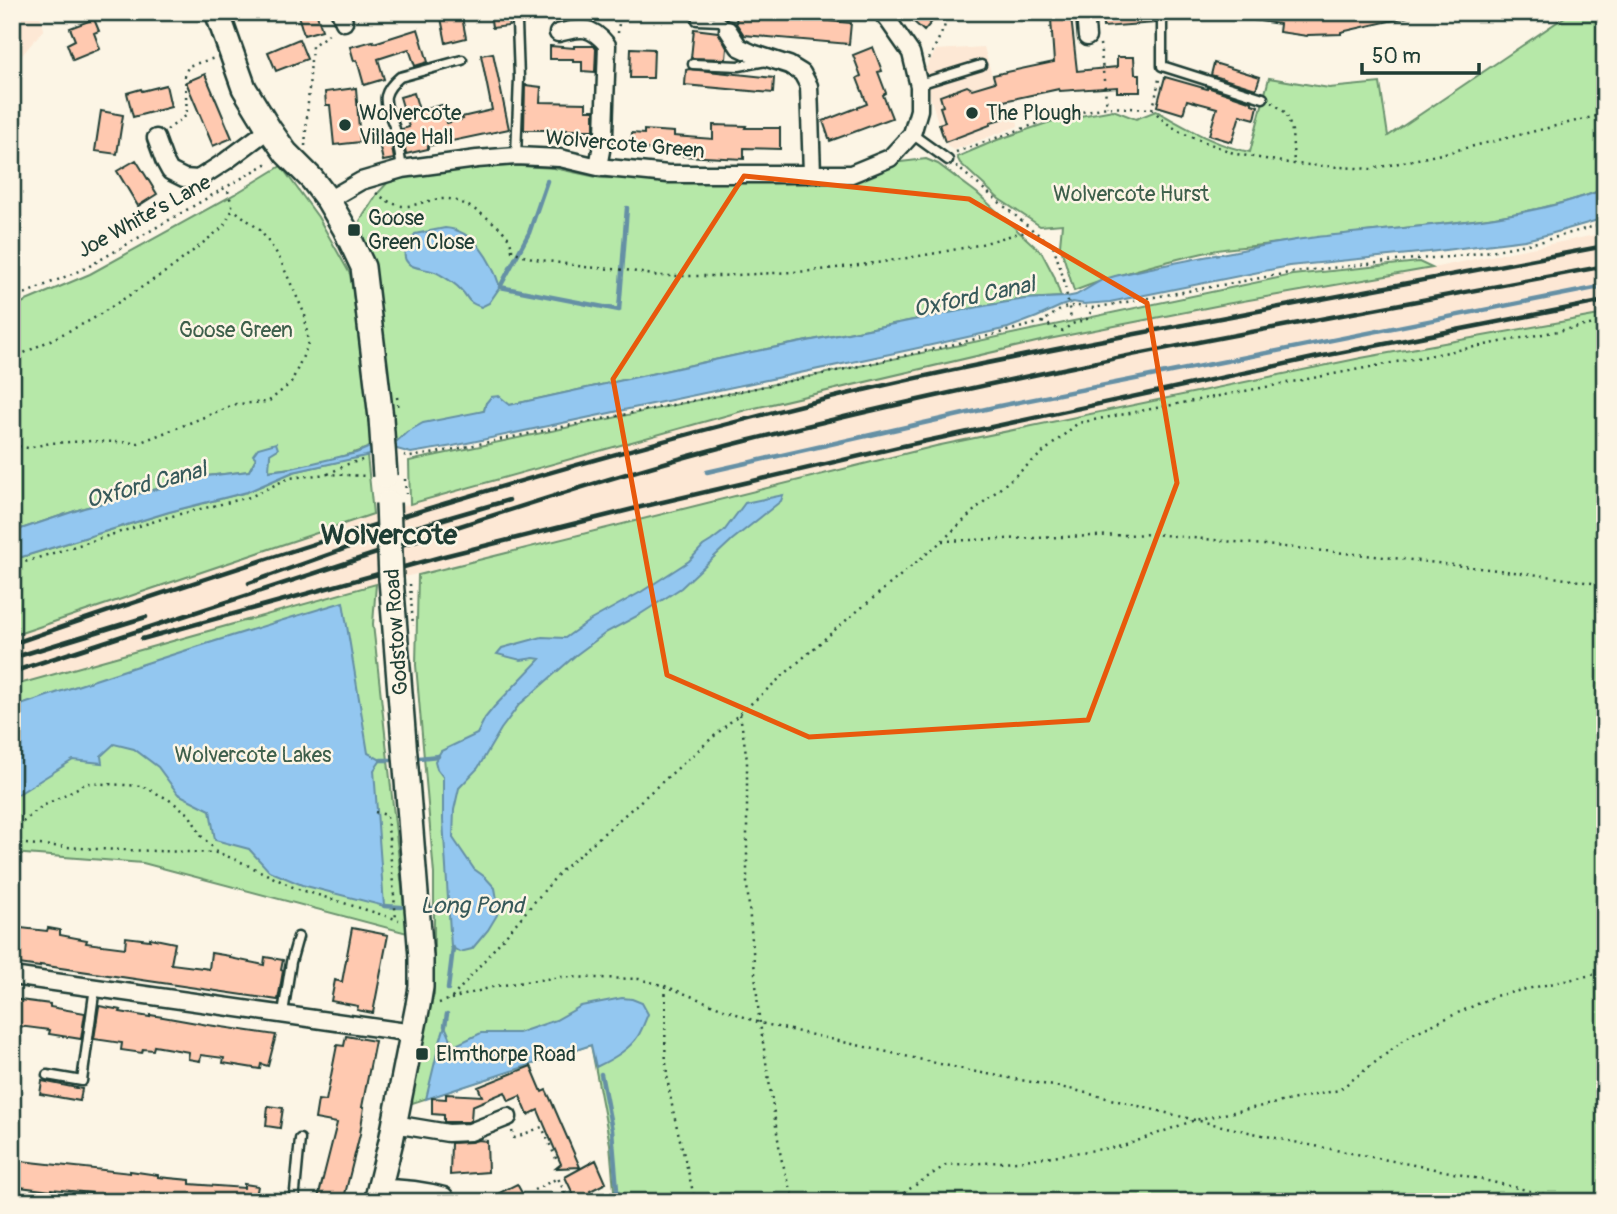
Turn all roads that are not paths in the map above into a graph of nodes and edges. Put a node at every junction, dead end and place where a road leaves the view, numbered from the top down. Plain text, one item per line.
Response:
1 (217, 12) edge
2 (881, 12) edge
3 (1085, 12) edge
4 (1162, 12) edge
5 (697, 19) dead end
6 (517, 23) dead end
7 (728, 30) joint
8 (558, 33) dead end
9 (1087, 37) road end
10 (774, 59) junction
11 (462, 60) dead end
12 (693, 64) dead end
13 (981, 65) dead end
14 (919, 82) junction
15 (1264, 98) road end
16 (269, 129) junction
17 (912, 134) junction
18 (156, 138) road end
19 (516, 156) junction
20 (946, 158) road end
21 (598, 167) junction
22 (402, 169) junction
23 (812, 173) junction
24 (328, 200) junction
25 (298, 937) dead end
26 (12, 976) edge
27 (95, 987) junction
28 (284, 1013) junction
29 (413, 1032) junction
30 (47, 1075) dead end
31 (508, 1117) road end
32 (394, 1124) junction
33 (300, 1139) dead end
34 (377, 1195) edge
35 (294, 1202) edge
36 (447, 1202) edge

1 - 16 street, Godstow Road
2 - 14 street
3 - 9 street
4 - 15 lane
5 - 7 lane
6 - 19 lane
7 - 10 street
8 - 21 street
10 - 12 lane
10 - 23 street
11 - 22 lane
13 - 14 lane
14 - 17 street
16 - 18 street
16 - 24 street, Godstow Road
17 - 20 lane
17 - 23 street, Wolvercote Green
19 - 21 street, Wolvercote Green
19 - 22 street, Wolvercote Green
21 - 23 street, Wolvercote Green
22 - 24 street, Wolvercote Green
24 - 29 street, Godstow Road, bridge
25 - 28 lane
26 - 27 street
27 - 28 street
27 - 30 lane
28 - 29 street
29 - 32 street, Godstow Road
31 - 32 street
32 - 34 street, Godstow Road
33 - 35 lane
34 - 36 street, Godstow Road

